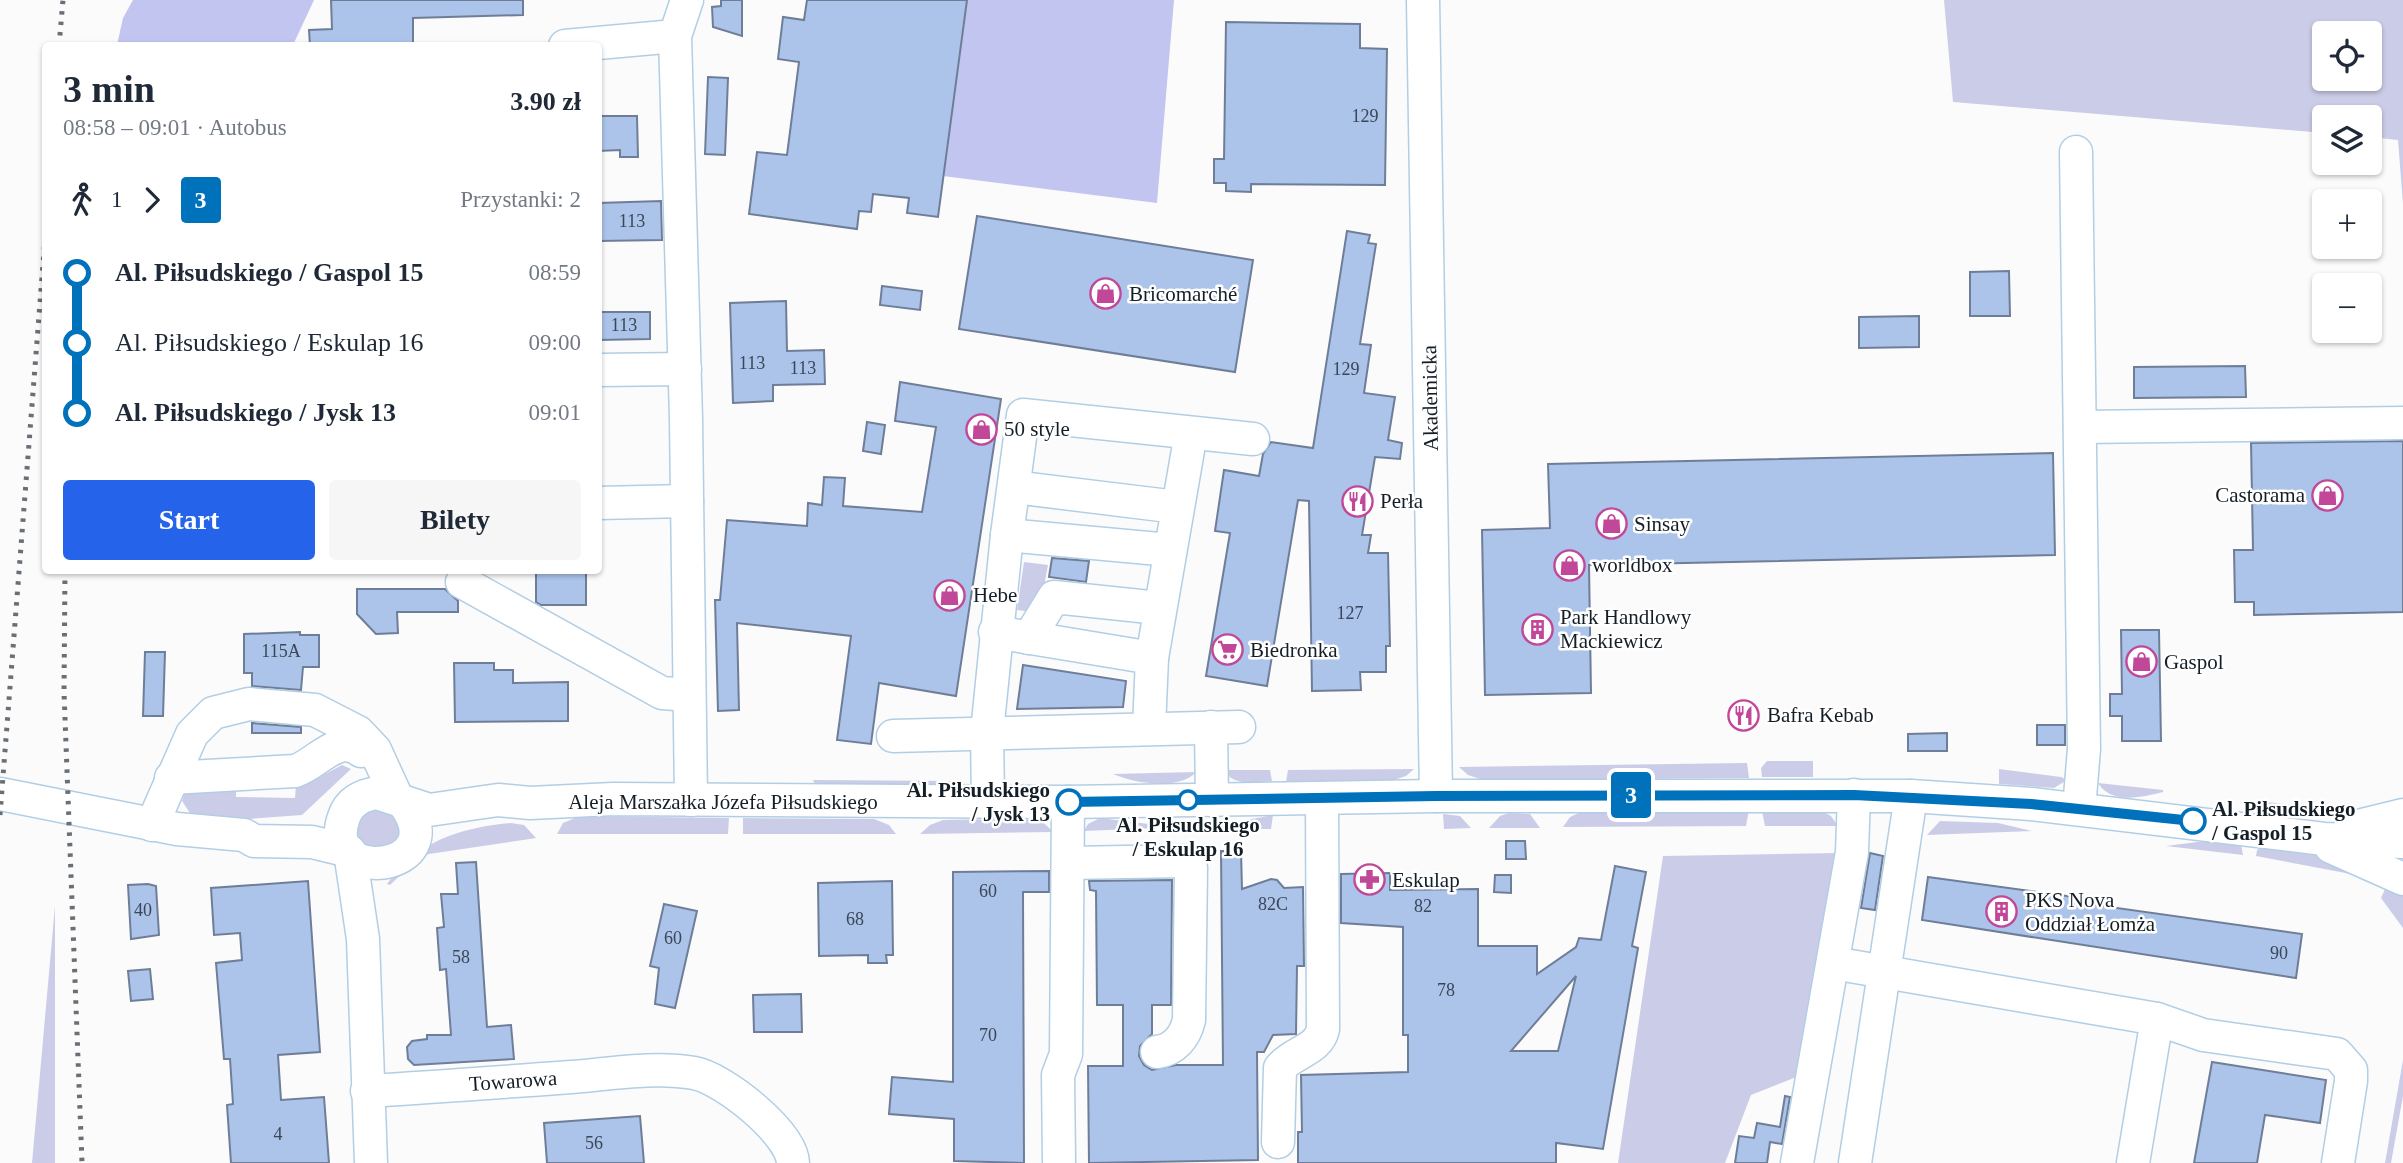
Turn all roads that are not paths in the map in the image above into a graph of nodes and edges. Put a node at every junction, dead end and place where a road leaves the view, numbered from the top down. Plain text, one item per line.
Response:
1 (687, 0) edge
2 (1423, 0) edge
3 (675, 36) junction
4 (602, 43) edge
5 (2076, 152) dead end
6 (685, 369) junction
7 (602, 370) edge
8 (2403, 422) edge
9 (2080, 426) junction
10 (1191, 433) junction
11 (1253, 439) dead end
12 (1014, 487) junction
13 (687, 501) junction
14 (602, 503) edge
15 (1177, 507) junction
16 (1007, 535) junction
17 (1170, 550) junction
18 (462, 582) dead end
19 (1160, 608) junction
20 (995, 632) junction
21 (1029, 638) junction
22 (1152, 658) junction
23 (690, 695) junction
24 (1149, 728) junction
25 (987, 732) junction
26 (893, 736) dead end
27 (359, 742) junction
28 (171, 778) junction
29 (0, 794) edge
30 (1854, 795) junction
31 (1436, 796) junction
32 (1911, 796) junction
33 (1321, 798) junction
34 (400, 800) junction
35 (691, 800) junction
36 (1212, 800) junction
37 (988, 802) junction
38 (1068, 802) junction
39 (530, 803) junction
40 (352, 805) junction
41 (2079, 808) junction
42 (2403, 816) edge
43 (152, 825) junction
44 (2301, 834) junction
45 (244, 835) junction
46 (2403, 842) edge
47 (349, 851) junction
48 (401, 854) junction
49 (1068, 863) junction
50 (2403, 879) edge
51 (363, 939) junction
52 (1833, 963) junction
53 (1886, 971) junction
54 (2157, 1020) junction
55 (1157, 1052) dead end
56 (367, 1091) junction
57 (1278, 1142) dead end
58 (371, 1163) edge
59 (793, 1163) edge
60 (1059, 1163) edge
61 (1797, 1163) edge
62 (1855, 1163) edge
63 (2133, 1163) edge
64 (2338, 1163) edge

1 - 3 street
2 - 31 street, Akademicka
3 - 4 street
3 - 6 street
5 - 9 street
6 - 7 street
6 - 13 street
8 - 9 street
9 - 41 street
10 - 11 street
10 - 12 street
10 - 15 street
12 - 15 street
12 - 16 street
13 - 14 street
13 - 23 street
15 - 17 street
16 - 17 street
16 - 20 street
17 - 19 street
18 - 23 street
19 - 21 street
19 - 22 street
20 - 21 street
20 - 25 street
21 - 22 street
22 - 24 street
23 - 35 street
24 - 25 street
24 - 36 street
25 - 26 street
25 - 37 street
27 - 28 street
27 - 28 street
27 - 34 street
27 - 40 street
28 - 43 street
29 - 43 street, Aleja Marszałka Józefa Piłsudskiego
30 - 31 street, Aleja Marszałka Józefa Piłsudskiego
30 - 32 street, Aleja Marszałka Józefa Piłsudskiego
30 - 52 street
31 - 33 street, Aleja Marszałka Józefa Piłsudskiego
32 - 41 street, Aleja Marszałka Józefa Piłsudskiego
32 - 53 street
33 - 36 street, Aleja Marszałka Józefa Piłsudskiego
33 - 57 street
34 - 39 street, Aleja Marszałka Józefa Piłsudskiego
34 - 40 street, Aleja Marszałka Józefa Piłsudskiego
34 - 48 street
35 - 37 street, Aleja Marszałka Józefa Piłsudskiego
35 - 39 street, Aleja Marszałka Józefa Piłsudskiego
36 - 38 street, Aleja Marszałka Józefa Piłsudskiego
37 - 38 street, Aleja Marszałka Józefa Piłsudskiego
38 - 49 street
39 - 48 street, Aleja Marszałka Józefa Piłsudskiego
40 - 45 street, Aleja Marszałka Józefa Piłsudskiego
40 - 47 street
41 - 44 street, Aleja Marszałka Józefa Piłsudskiego
42 - 44 street, Aleja Marszałka Józefa Piłsudskiego
43 - 45 street, Aleja Marszałka Józefa Piłsudskiego
44 - 46 street, Aleja Marszałka Józefa Piłsudskiego
44 - 50 street
45 - 47 street, Aleja Marszałka Józefa Piłsudskiego
47 - 48 street, Aleja Marszałka Józefa Piłsudskiego
47 - 51 street
48 - 51 street
49 - 55 street
49 - 60 street
51 - 56 street
52 - 53 street
52 - 61 street
53 - 54 street
53 - 62 street
54 - 63 street
54 - 64 street
56 - 58 street
56 - 59 street, Towarowa

